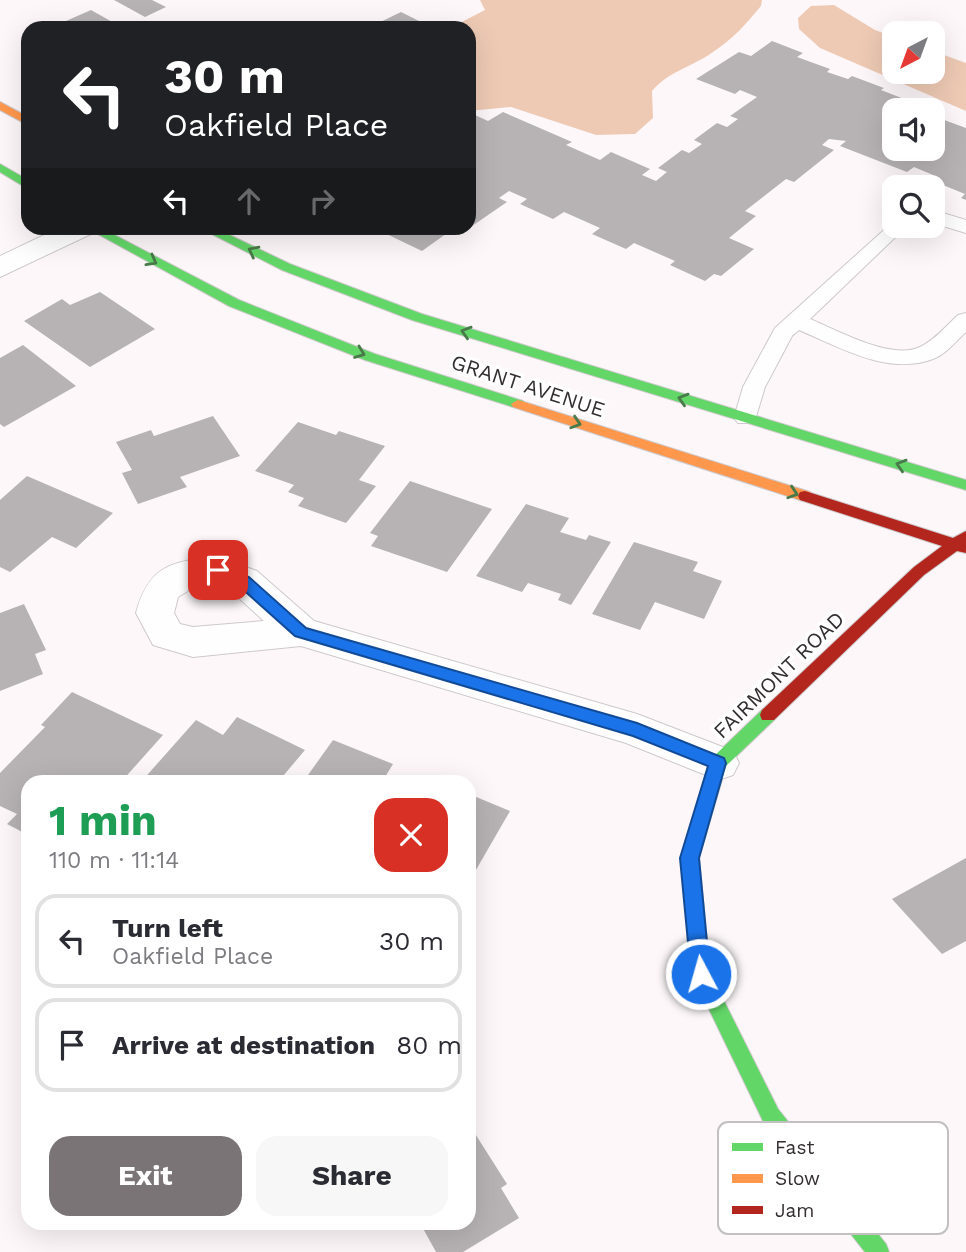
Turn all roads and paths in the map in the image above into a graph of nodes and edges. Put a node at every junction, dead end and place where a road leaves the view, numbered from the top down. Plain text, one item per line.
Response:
1 (0, 105) edge
2 (21, 118) edge
3 (0, 167) edge
4 (21, 180) edge
5 (945, 220) edge
6 (966, 227) edge
7 (66, 235) edge
8 (106, 235) edge
9 (220, 235) edge
10 (884, 238) edge
11 (0, 268) edge
12 (966, 320) edge
13 (796, 321) junction
14 (746, 418) junction
15 (966, 485) edge
16 (962, 543) edge
17 (300, 632) dead end
18 (718, 763) junction
19 (776, 1122) edge
20 (864, 1234) edge
21 (878, 1252) edge

1 - 2 main road
3 - 4 main road
5 - 6 lane
7 - 11 street
8 -> 16 main road, GRANT AVENUE
14 -> 9 main road, GRANT AVENUE
10 - 13 lane
12 - 13 lane
13 - 14 lane
15 -> 14 main road, GRANT AVENUE
16 - 18 main road, FAIRMONT ROAD
17 - 18 street
18 - 19 main road, FAIRMONT ROAD
20 - 21 main road, FAIRMONT ROAD

